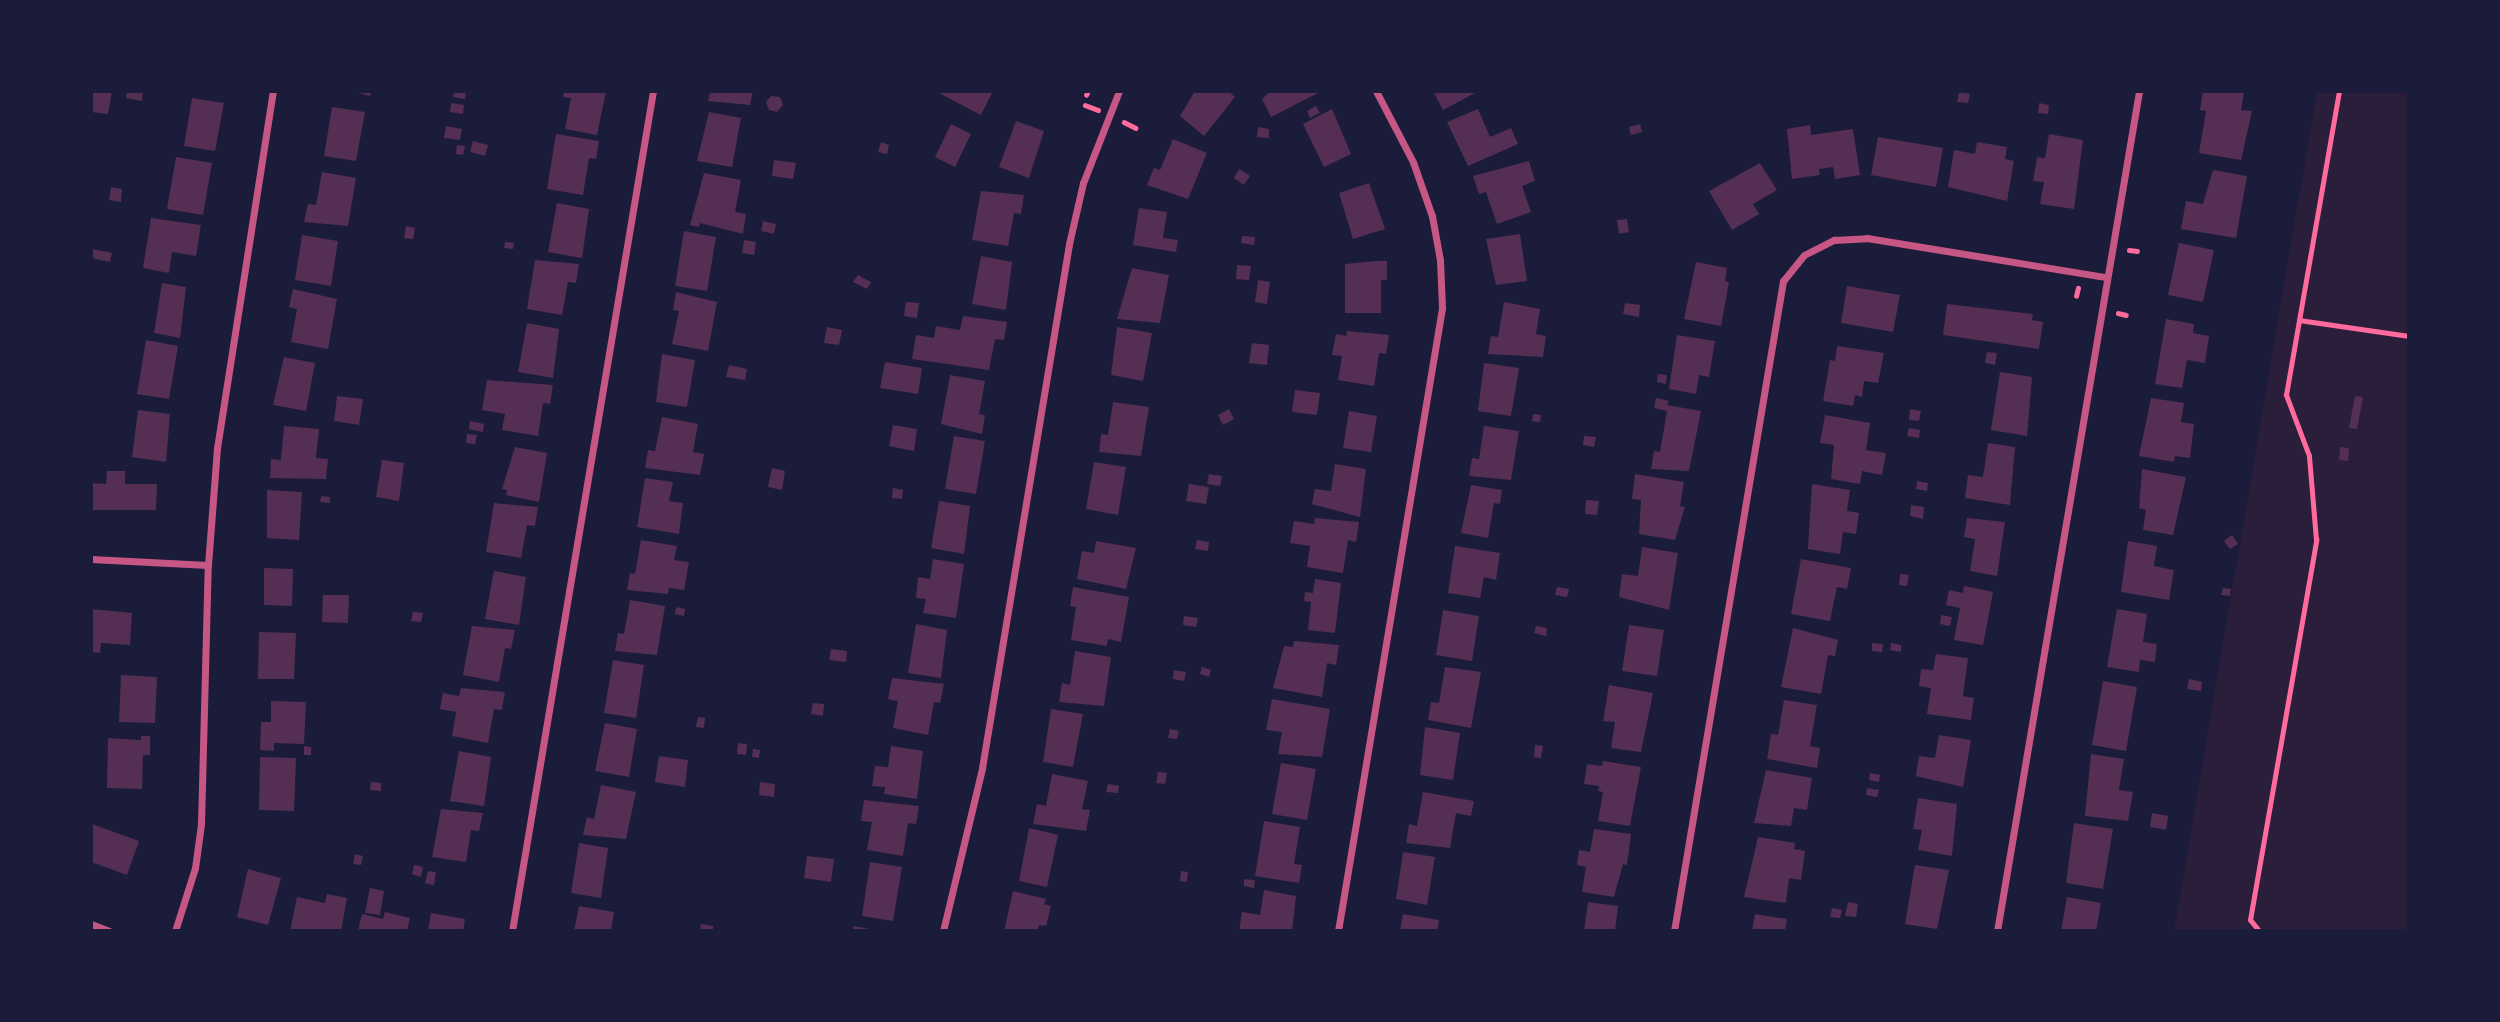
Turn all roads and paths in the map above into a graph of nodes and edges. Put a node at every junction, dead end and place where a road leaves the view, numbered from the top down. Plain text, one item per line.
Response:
1 (273, 91) edge
2 (653, 91) edge
3 (1119, 91) edge
4 (1376, 91) edge
5 (2139, 91) edge
6 (2339, 91) edge
7 (1085, 105) dead end
8 (1098, 111) dead end
9 (1124, 122) dead end
10 (1136, 128) dead end
11 (2129, 250) dead end
12 (2137, 251) dead end
13 (2106, 277) junction
14 (2078, 288) dead end
15 (2076, 296) dead end
16 (2118, 313) dead end
17 (2126, 315) dead end
18 (2299, 320) junction
19 (2409, 336) edge
20 (91, 559) edge
21 (208, 565) junction
22 (91, 924) edge
23 (109, 931) edge
24 (175, 931) edge
25 (512, 931) edge
26 (943, 931) edge
27 (1338, 931) edge
28 (1674, 931) edge
29 (1997, 931) edge
30 (2259, 931) edge

1 - 21 street
2 - 25 street
3 - 26 street
4 - 27 street
5 - 13 street
6 - 18 path
7 - 8 path
9 - 10 path
11 - 12 path
13 - 28 street
13 - 29 street
14 - 15 path
16 - 17 path
18 - 19 path
18 - 30 path
20 - 21 street
21 - 24 street
22 - 23 street

